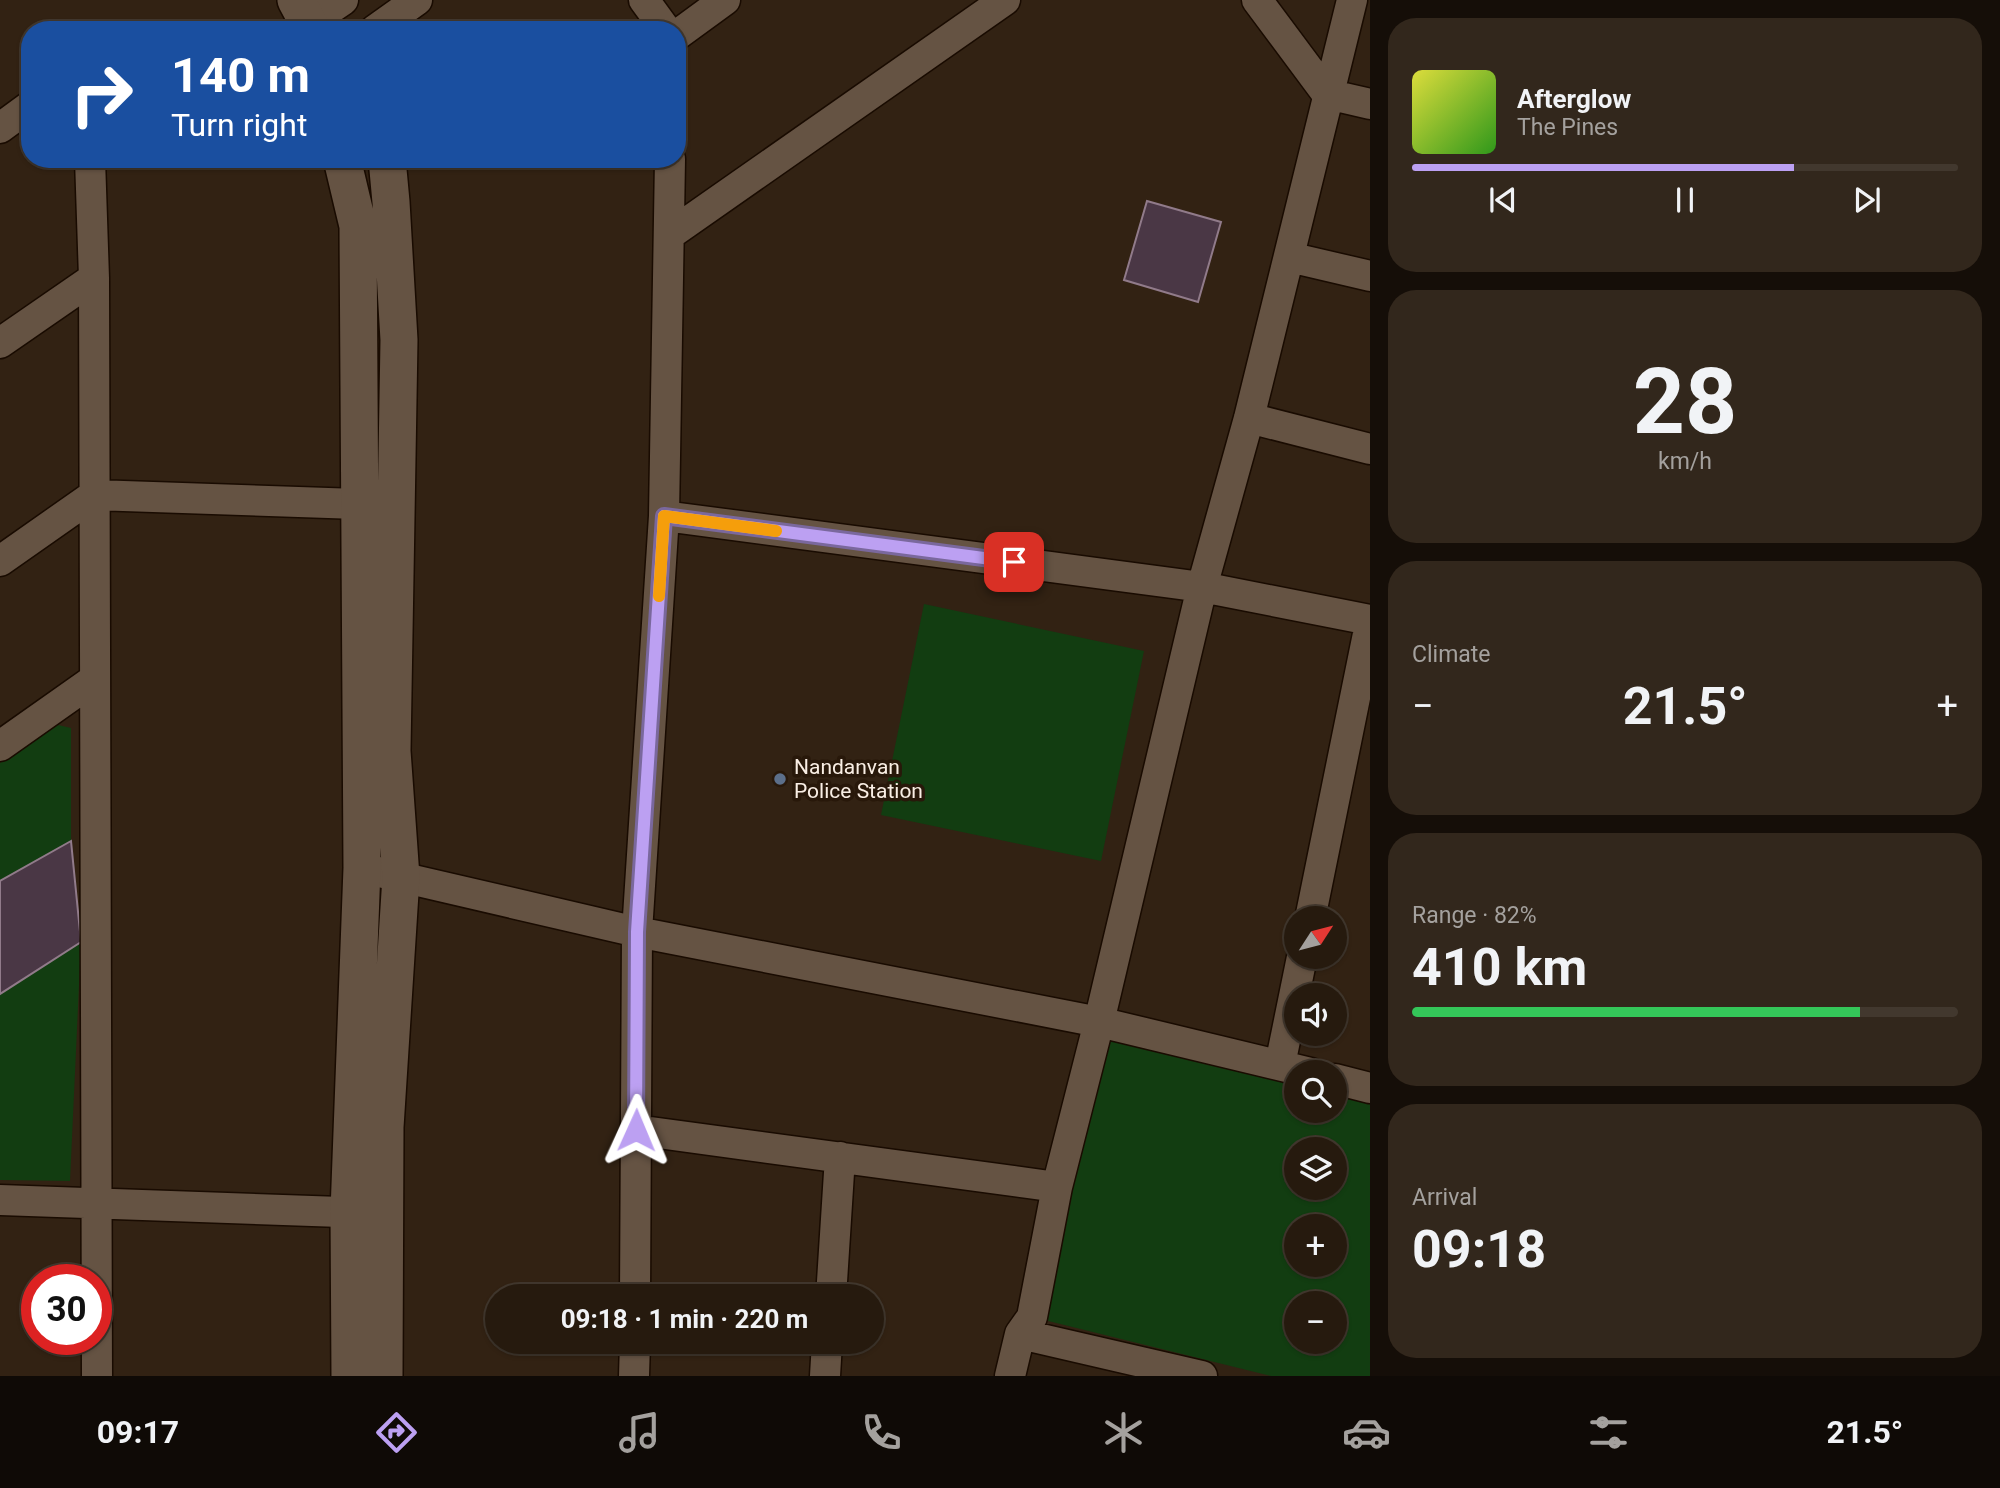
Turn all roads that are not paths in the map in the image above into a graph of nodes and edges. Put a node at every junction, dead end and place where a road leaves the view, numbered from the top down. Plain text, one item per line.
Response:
1 (343, 0) edge
2 (416, 0) edge
3 (645, 0) edge
4 (725, 0) edge
5 (1005, 0) edge
6 (1257, 0) edge
7 (1352, 0) edge
8 (306, 18) edge
9 (387, 21) edge
10 (660, 21) edge
11 (686, 28) edge
12 (1327, 94) junction
13 (1370, 104) edge
14 (21, 113) edge
15 (0, 128) edge
16 (90, 168) edge
17 (344, 168) edge
18 (388, 168) edge
19 (670, 168) edge
20 (669, 235) junction
21 (1289, 257) junction
22 (1370, 276) edge
23 (94, 278) junction
24 (0, 343) edge
25 (1249, 418) junction
26 (1370, 449) edge
27 (94, 495) junction
28 (358, 504) junction
29 (664, 516) junction
30 (0, 561) edge
31 (1202, 587) junction
32 (1370, 622) edge
33 (95, 679) junction
34 (0, 746) edge
35 (362, 868) junction
36 (401, 877) junction
37 (1313, 906) edge
38 (637, 932) junction
39 (1299, 970) edge
40 (1099, 1022) junction
41 (1280, 1065) junction
42 (1284, 1066) edge
43 (1347, 1082) edge
44 (1370, 1088) edge
45 (636, 1130) junction
46 (841, 1157) junction
47 (1057, 1187) junction
48 (0, 1200) edge
49 (97, 1202) junction
50 (349, 1212) junction
51 (385, 1214) junction
52 (635, 1284) edge
53 (832, 1284) edge
54 (1020, 1334) junction
55 (635, 1354) edge
56 (826, 1354) edge
57 (97, 1376) edge
58 (350, 1376) edge
59 (384, 1376) edge
60 (634, 1376) edge
61 (825, 1376) edge
62 (1010, 1376) edge
63 (1202, 1376) edge

1 - 8 street
2 - 9 street
3 - 10 street
4 - 11 street
5 - 20 street
6 - 12 street
7 - 12 street
12 - 13 street
12 - 21 street
14 - 15 street
16 - 23 street
17 - 28 street
18 - 36 street
19 - 20 street
20 - 29 street
21 - 22 street
21 - 25 street
23 - 24 street
23 - 27 street
25 - 26 street
25 - 31 street
27 - 28 street
27 - 30 street
27 - 33 street
28 - 35 street
29 - 31 street
29 - 38 street
31 - 32 street
31 - 40 street
32 - 37 street
33 - 34 street
33 - 49 street
35 - 36 street
35 - 50 street
36 - 38 street
36 - 51 street
38 - 40 street
38 - 45 street
39 - 41 street
40 - 41 street
40 - 47 street
41 - 42 street
43 - 44 street
45 - 46 street
45 - 52 street
46 - 47 street
46 - 53 street
47 - 54 street
48 - 49 street
49 - 50 street
49 - 57 street
50 - 51 street
50 - 58 street
51 - 59 street
54 - 62 street
54 - 63 street
55 - 60 street
56 - 61 street

